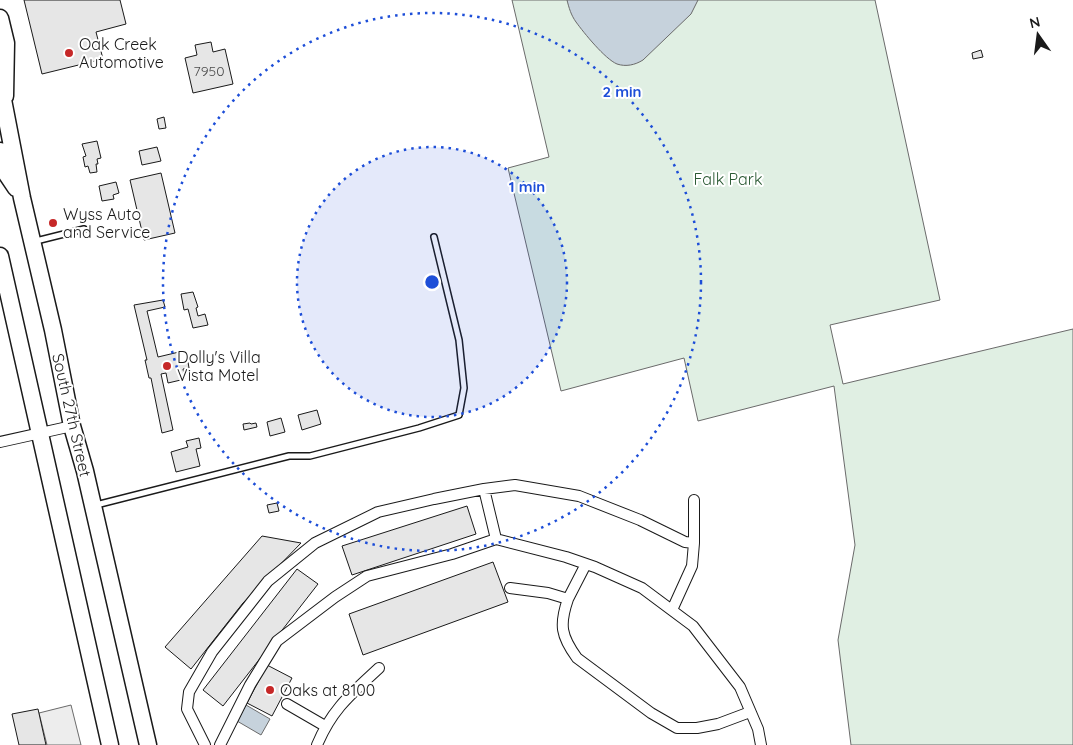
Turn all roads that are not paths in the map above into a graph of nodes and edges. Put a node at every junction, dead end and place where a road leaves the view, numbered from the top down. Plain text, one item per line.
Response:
1 (0, 18) edge
2 (0, 84) edge
3 (5, 106) junction
4 (0, 151) edge
5 (22, 198) junction
6 (84, 229) dead end
7 (434, 237) dead end
8 (33, 242) junction
9 (0, 256) edge
10 (72, 426) junction
11 (40, 432) junction
12 (0, 442) edge
13 (484, 489) junction
14 (694, 500) dead end
15 (93, 506) junction
16 (496, 539) junction
17 (694, 543) junction
18 (586, 564) junction
19 (510, 588) dead end
20 (568, 599) junction
21 (672, 610) junction
22 (378, 668) dead end
23 (287, 704) dead end
24 (750, 712) junction
25 (325, 726) junction
26 (110, 745) edge
27 (148, 745) edge
28 (205, 745) edge
29 (220, 745) edge
30 (317, 745) edge
31 (760, 745) edge

1 - 3 main road
2 - 3 main road, South 27th Street
3 - 5 main road, South 27th Street
4 - 5 main road
5 - 8 main road, South 27th Street
6 - 8 lane
7 - 15 lane
8 - 10 main road, South 27th Street
9 - 11 main road
10 - 11 street
10 - 15 main road, South 27th Street
11 - 12 street
11 - 26 main road
13 - 16 street
13 - 17 street
13 - 28 street
14 - 17 street
15 - 27 main road, South 27th Street
16 - 18 street
16 - 29 street
17 - 21 street
18 - 20 street
18 - 21 street
19 - 20 street
20 - 24 street
21 - 24 street
22 - 25 street
23 - 25 street
24 - 31 street
25 - 30 street

